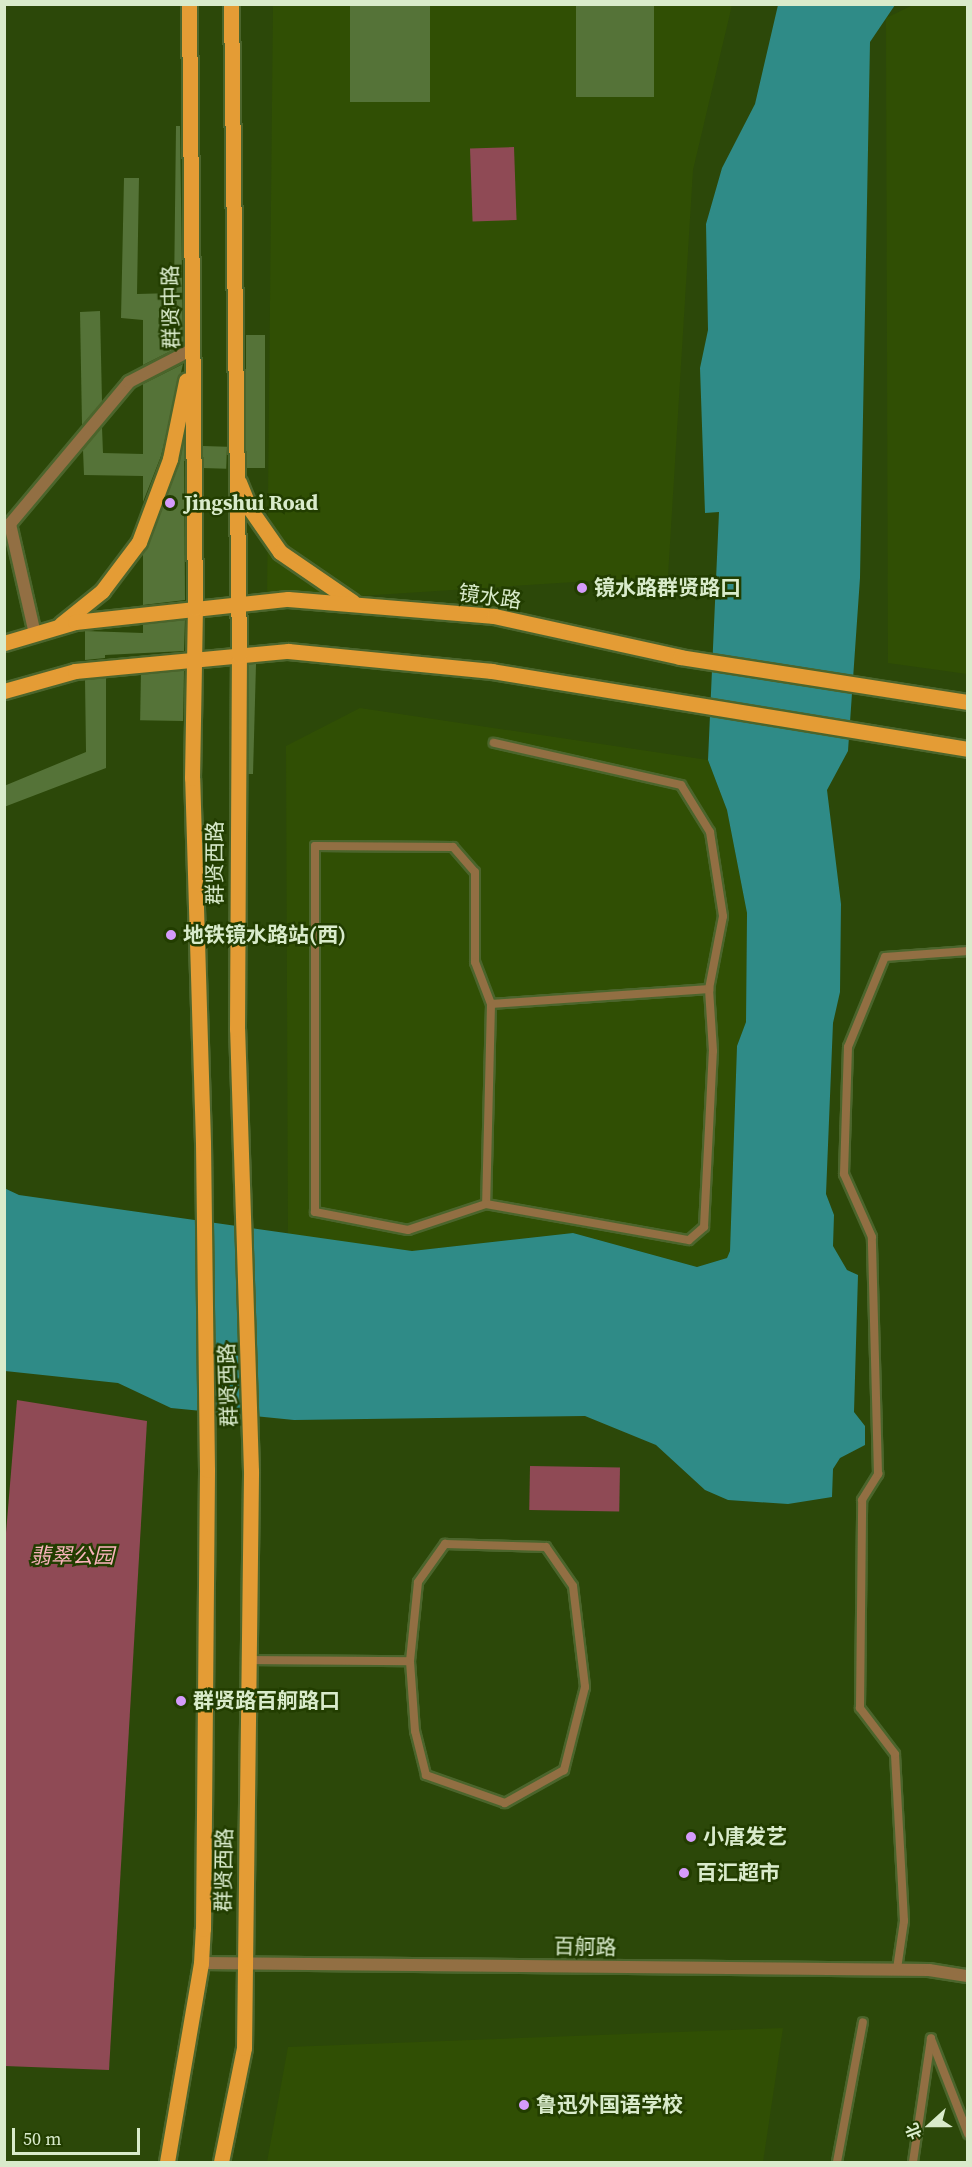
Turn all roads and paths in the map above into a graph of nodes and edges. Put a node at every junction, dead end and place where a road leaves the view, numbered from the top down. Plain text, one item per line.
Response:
1 (189, 4) edge
2 (231, 4) edge
3 (192, 349) junction
4 (236, 474) junction
5 (237, 605) junction
6 (358, 605) junction
7 (195, 608) junction
8 (55, 628) junction
9 (35, 634) junction
10 (4, 643) edge
11 (238, 656) junction
12 (195, 659) junction
13 (4, 691) edge
14 (968, 702) edge
15 (494, 743) dead end
16 (968, 750) edge
17 (968, 951) edge
18 (709, 989) junction
19 (491, 1004) junction
20 (486, 1204) junction
21 (248, 1660) junction
22 (410, 1661) junction
23 (201, 1963) junction
24 (244, 1963) junction
25 (897, 1969) junction
26 (968, 1976) edge
27 (863, 2022) dead end
28 (968, 2134) edge
29 (167, 2163) edge
30 (221, 2163) edge
31 (837, 2163) edge
32 (913, 2163) edge

1 - 3 main road, 群贤中路
2 - 4 main road
3 - 7 main road, 群贤中路
3 - 8 main road
3 - 9 street
4 - 5 main road
4 - 6 main road
5 - 6 main road, 镜水路
5 - 7 main road, 镜水路
5 - 11 main road, 群贤西路
6 - 14 main road, 镜水路
7 - 8 main road, 镜水路
7 - 12 main road, 群贤西路
8 - 9 main road, 镜水路
9 - 10 main road, 镜水路
11 - 12 main road
11 - 16 main road
11 - 21 main road, 群贤西路
12 - 13 main road
12 - 23 main road, 群贤西路
15 - 18 lane
17 - 25 lane
18 - 19 lane
18 - 20 lane
19 - 20 lane
19 - 20 lane
21 - 22 lane
21 - 24 main road, 群贤西路
22 - 22 lane
23 - 24 street, 百舸路
23 - 29 main road, 群贤西路
24 - 25 street, 百舸路
24 - 30 main road, 群贤西路
25 - 26 street, 百舸路
27 - 31 lane
28 - 32 lane

